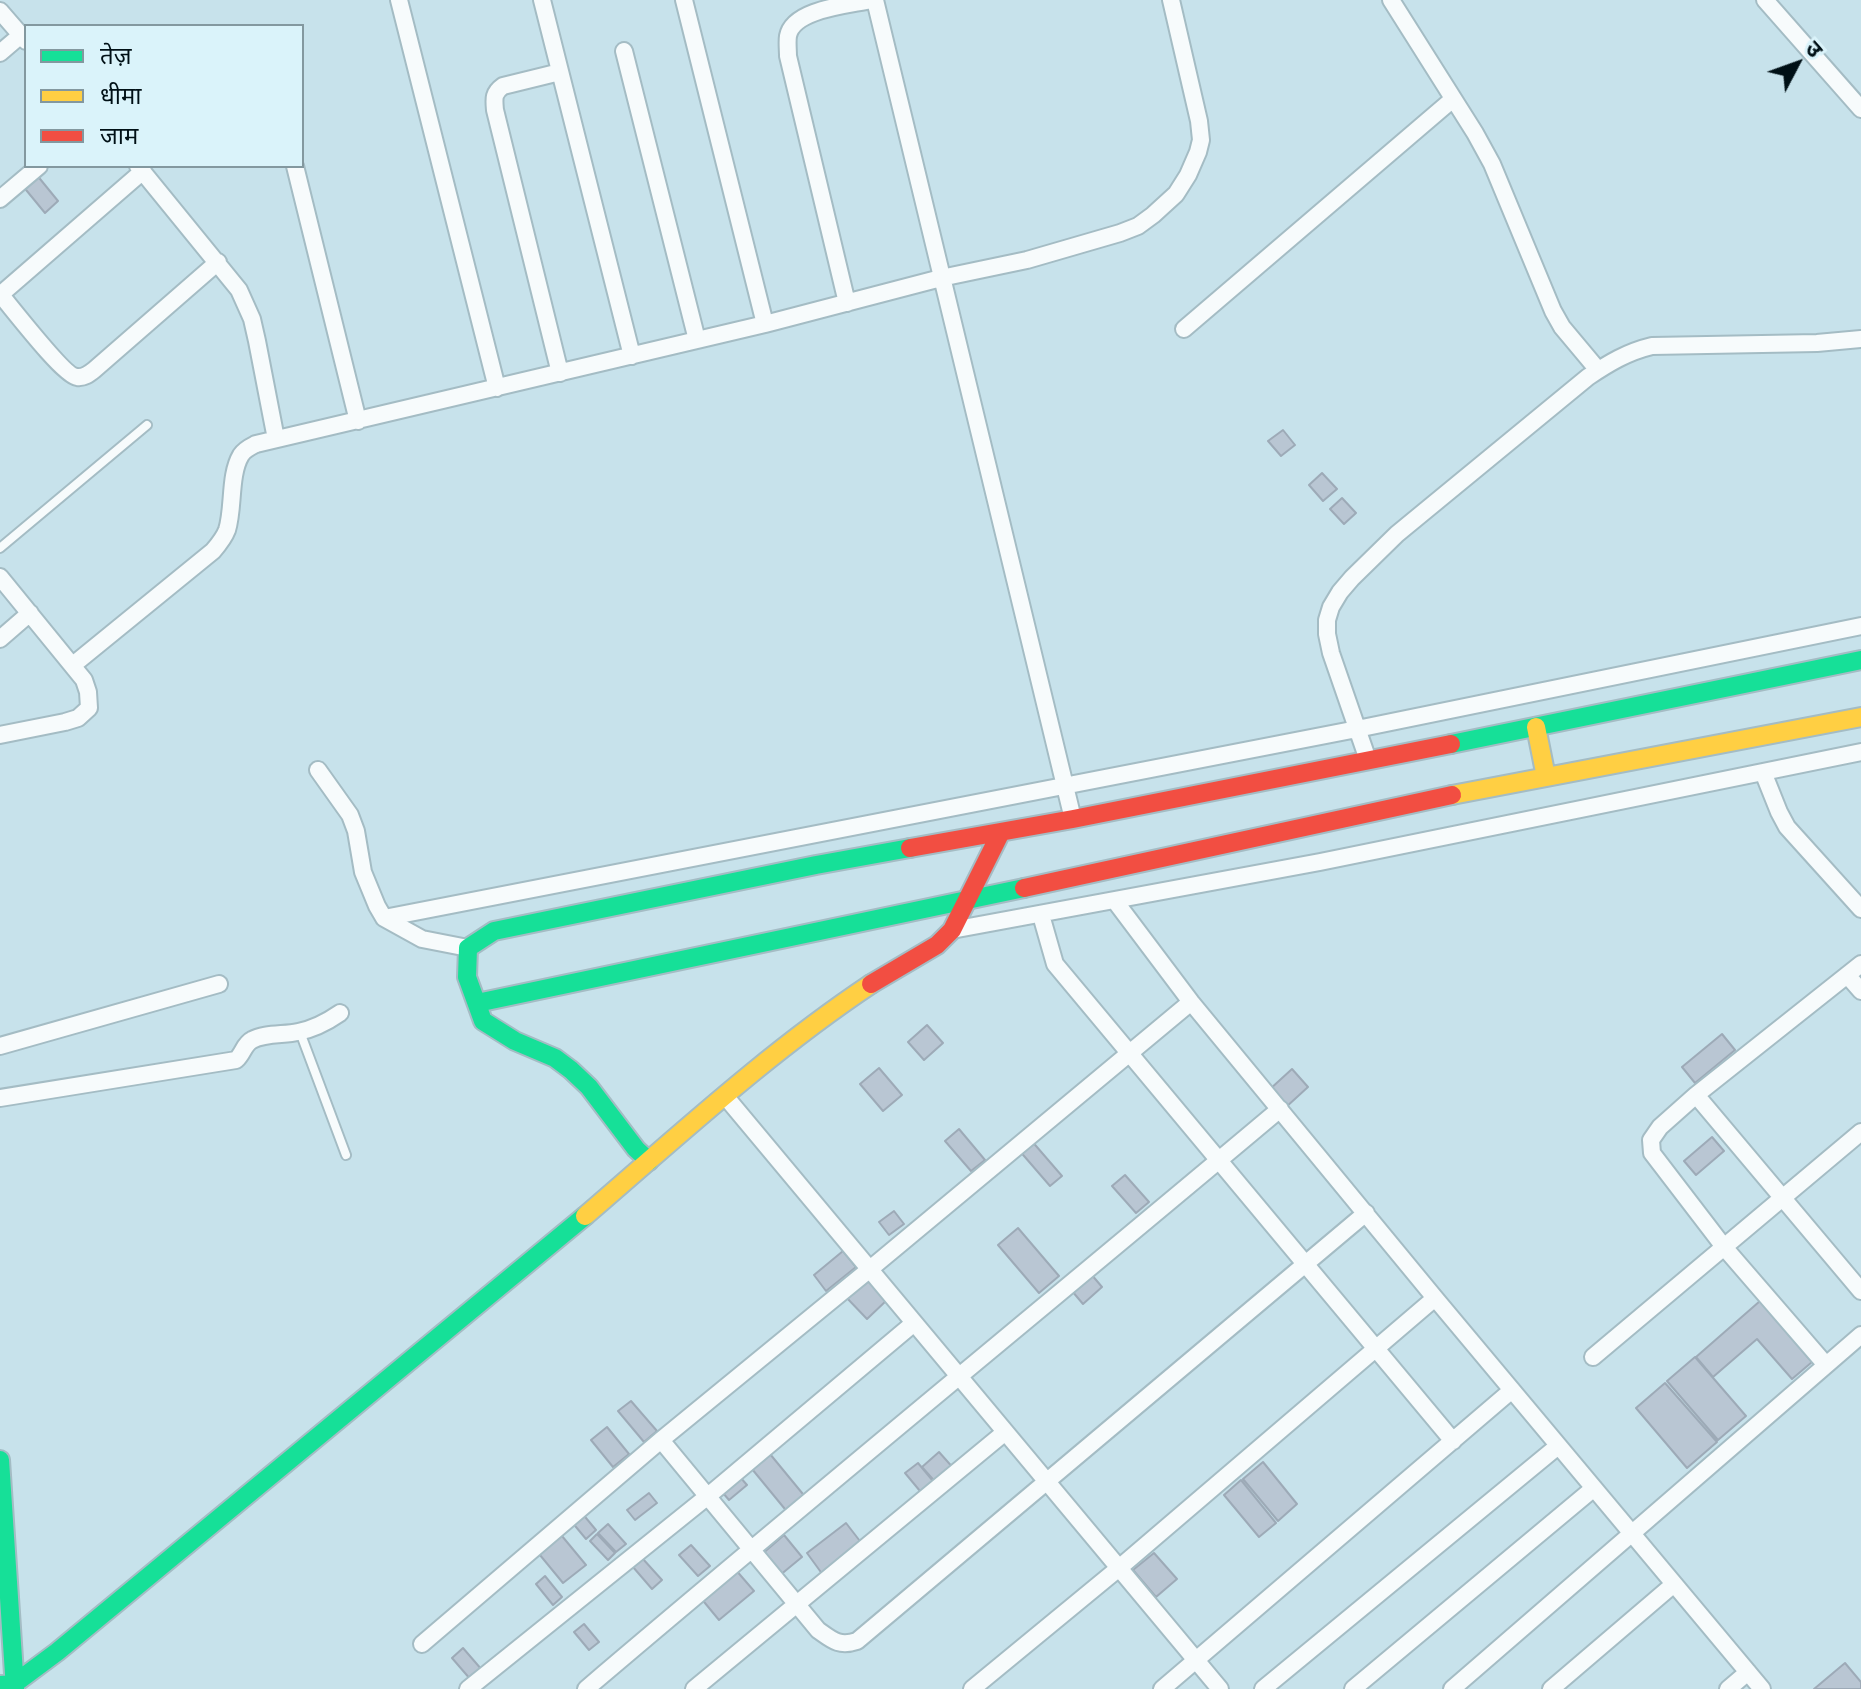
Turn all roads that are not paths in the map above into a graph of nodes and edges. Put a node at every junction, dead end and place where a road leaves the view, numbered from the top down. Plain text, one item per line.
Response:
1 (399, 0) edge
2 (542, 0) edge
3 (684, 0) edge
4 (873, 0) edge
5 (1171, 0) edge
6 (1391, 0) edge
7 (1765, 0) edge
8 (0, 11) edge
9 (23, 38) edge
10 (624, 51) dead end
11 (0, 53) edge
12 (560, 72) junction
13 (1453, 99) junction
14 (1861, 109) edge
15 (37, 168) edge
16 (140, 168) edge
17 (295, 168) edge
18 (0, 199) edge
19 (218, 262) junction
20 (941, 278) junction
21 (0, 294) edge
22 (847, 303) junction
23 (765, 324) junction
24 (1184, 329) dead end
25 (1861, 339) edge
26 (697, 340) junction
27 (632, 356) junction
28 (1598, 370) junction
29 (560, 373) junction
30 (497, 388) junction
31 (358, 421) junction
32 (147, 425) dead end
33 (276, 439) junction
34 (0, 548) edge
35 (0, 577) edge
36 (30, 613) junction
37 (1861, 626) edge
38 (0, 639) edge
39 (1861, 660) edge
40 (73, 665) junction
41 (1861, 717) edge
42 (1536, 727) junction
43 (1357, 729) junction
44 (0, 735) edge
45 (1861, 752) edge
46 (1368, 760) junction
47 (318, 770) dead end
48 (1763, 772) junction
49 (1546, 777) junction
50 (1065, 787) junction
51 (1073, 819) junction
52 (1001, 832) junction
53 (965, 901) junction
54 (1115, 901) junction
55 (1861, 909) edge
56 (1041, 915) junction
57 (384, 918) junction
58 (952, 930) junction
59 (468, 948) junction
60 (1854, 970) edge
61 (219, 984) dead end
62 (1861, 991) edge
63 (1191, 1002) junction
64 (477, 1003) junction
65 (340, 1013) dead end
66 (300, 1032) junction
67 (0, 1046) edge
68 (1129, 1053) junction
69 (1696, 1095) junction
70 (725, 1096) junction
71 (0, 1098) edge
72 (1280, 1109) junction
73 (1861, 1132) edge
74 (346, 1155) dead end
75 (1219, 1160) junction
76 (649, 1161) junction
77 (1783, 1198) junction
78 (1366, 1213) junction
79 (1724, 1247) junction
80 (1305, 1264) junction
81 (870, 1269) junction
82 (1861, 1291) edge
83 (1435, 1298) junction
84 (914, 1323) junction
85 (1861, 1335) edge
86 (1375, 1348) junction
87 (1593, 1357) dead end
88 (1826, 1365) junction
89 (960, 1377) junction
90 (1512, 1390) junction
91 (1004, 1433) junction
92 (661, 1440) junction
93 (1453, 1441) junction
94 (1558, 1446) junction
95 (0, 1460) edge
96 (1046, 1482) junction
97 (1594, 1488) junction
98 (708, 1496) junction
99 (1632, 1533) junction
100 (751, 1549) junction
101 (1119, 1568) junction
102 (1674, 1584) junction
103 (796, 1605) junction
104 (422, 1644) dead end
105 (1195, 1660) junction
106 (1748, 1672) junction
107 (10, 1686) edge
108 (468, 1689) edge
109 (586, 1689) edge
110 (694, 1689) edge
111 (972, 1689) edge
112 (1162, 1689) edge
113 (1220, 1689) edge
114 (1263, 1689) edge
115 (1353, 1689) edge
116 (1452, 1689) edge
117 (1551, 1689) edge
118 (1728, 1689) edge
119 (1762, 1689) edge

1 - 30 street
2 - 12 street
3 - 23 street
4 - 20 street
4 - 22 street
5 - 20 street
6 - 13 street
7 - 14 street
8 - 9 street
9 - 11 street
10 - 26 street
12 - 27 street
12 - 29 street
13 - 24 street
13 - 28 street
15 - 18 street
16 - 19 street
16 - 21 street
17 - 31 street
19 - 21 street
19 - 33 street
20 - 22 street
20 - 50 street
22 - 23 street
23 - 26 street
25 - 28 street
26 - 27 street
27 - 29 street
28 - 43 street
29 - 30 street
30 - 31 street
31 - 33 street
32 - 34 lane
33 - 40 street
35 - 36 street
36 - 38 street
36 - 40 street
37 - 43 street
39 - 42 street
40 - 44 street
41 - 49 street
42 - 46 street
42 - 49 street
43 - 46 street
43 - 50 street
45 - 48 street
46 - 51 street
47 - 57 street
48 - 54 street
48 - 55 street
49 - 53 street
50 - 51 street
50 - 57 street
51 - 52 street
52 - 53 street
52 - 59 street
53 - 58 street
53 - 64 street
54 - 56 street
54 - 63 street
56 - 58 street
56 - 68 street
57 - 59 street
58 - 70 street
59 - 64 street
60 - 62 street
60 - 69 street
61 - 67 street
63 - 68 street
63 - 72 street
64 - 76 street
65 - 66 street
66 - 71 street
66 - 74 lane
68 - 75 street
68 - 81 street
69 - 77 street
69 - 79 street
70 - 76 street
70 - 81 street
72 - 75 street
72 - 78 street
73 - 77 street
75 - 80 street
75 - 89 street
76 - 107 street
77 - 79 street
77 - 82 street
78 - 80 street
78 - 83 street
79 - 87 street
79 - 88 street
80 - 86 street
80 - 96 street
81 - 84 street
81 - 92 street
83 - 86 street
83 - 90 street
84 - 89 street
84 - 98 street
85 - 88 street
86 - 93 street
86 - 101 street
88 - 99 street
89 - 91 street
89 - 100 street
90 - 93 street
90 - 94 street
91 - 96 street
91 - 103 street
92 - 98 street
92 - 104 street
93 - 105 street
94 - 97 street
94 - 114 street
95 - 107 street
96 - 101 street
96 - 103 street
97 - 99 street
97 - 115 street
98 - 100 street
98 - 108 street
99 - 102 street
99 - 116 street
100 - 103 street
100 - 109 street
101 - 105 street
101 - 111 street
102 - 106 street
102 - 117 street
103 - 110 street
105 - 112 street
105 - 113 street
106 - 118 street
106 - 119 street

